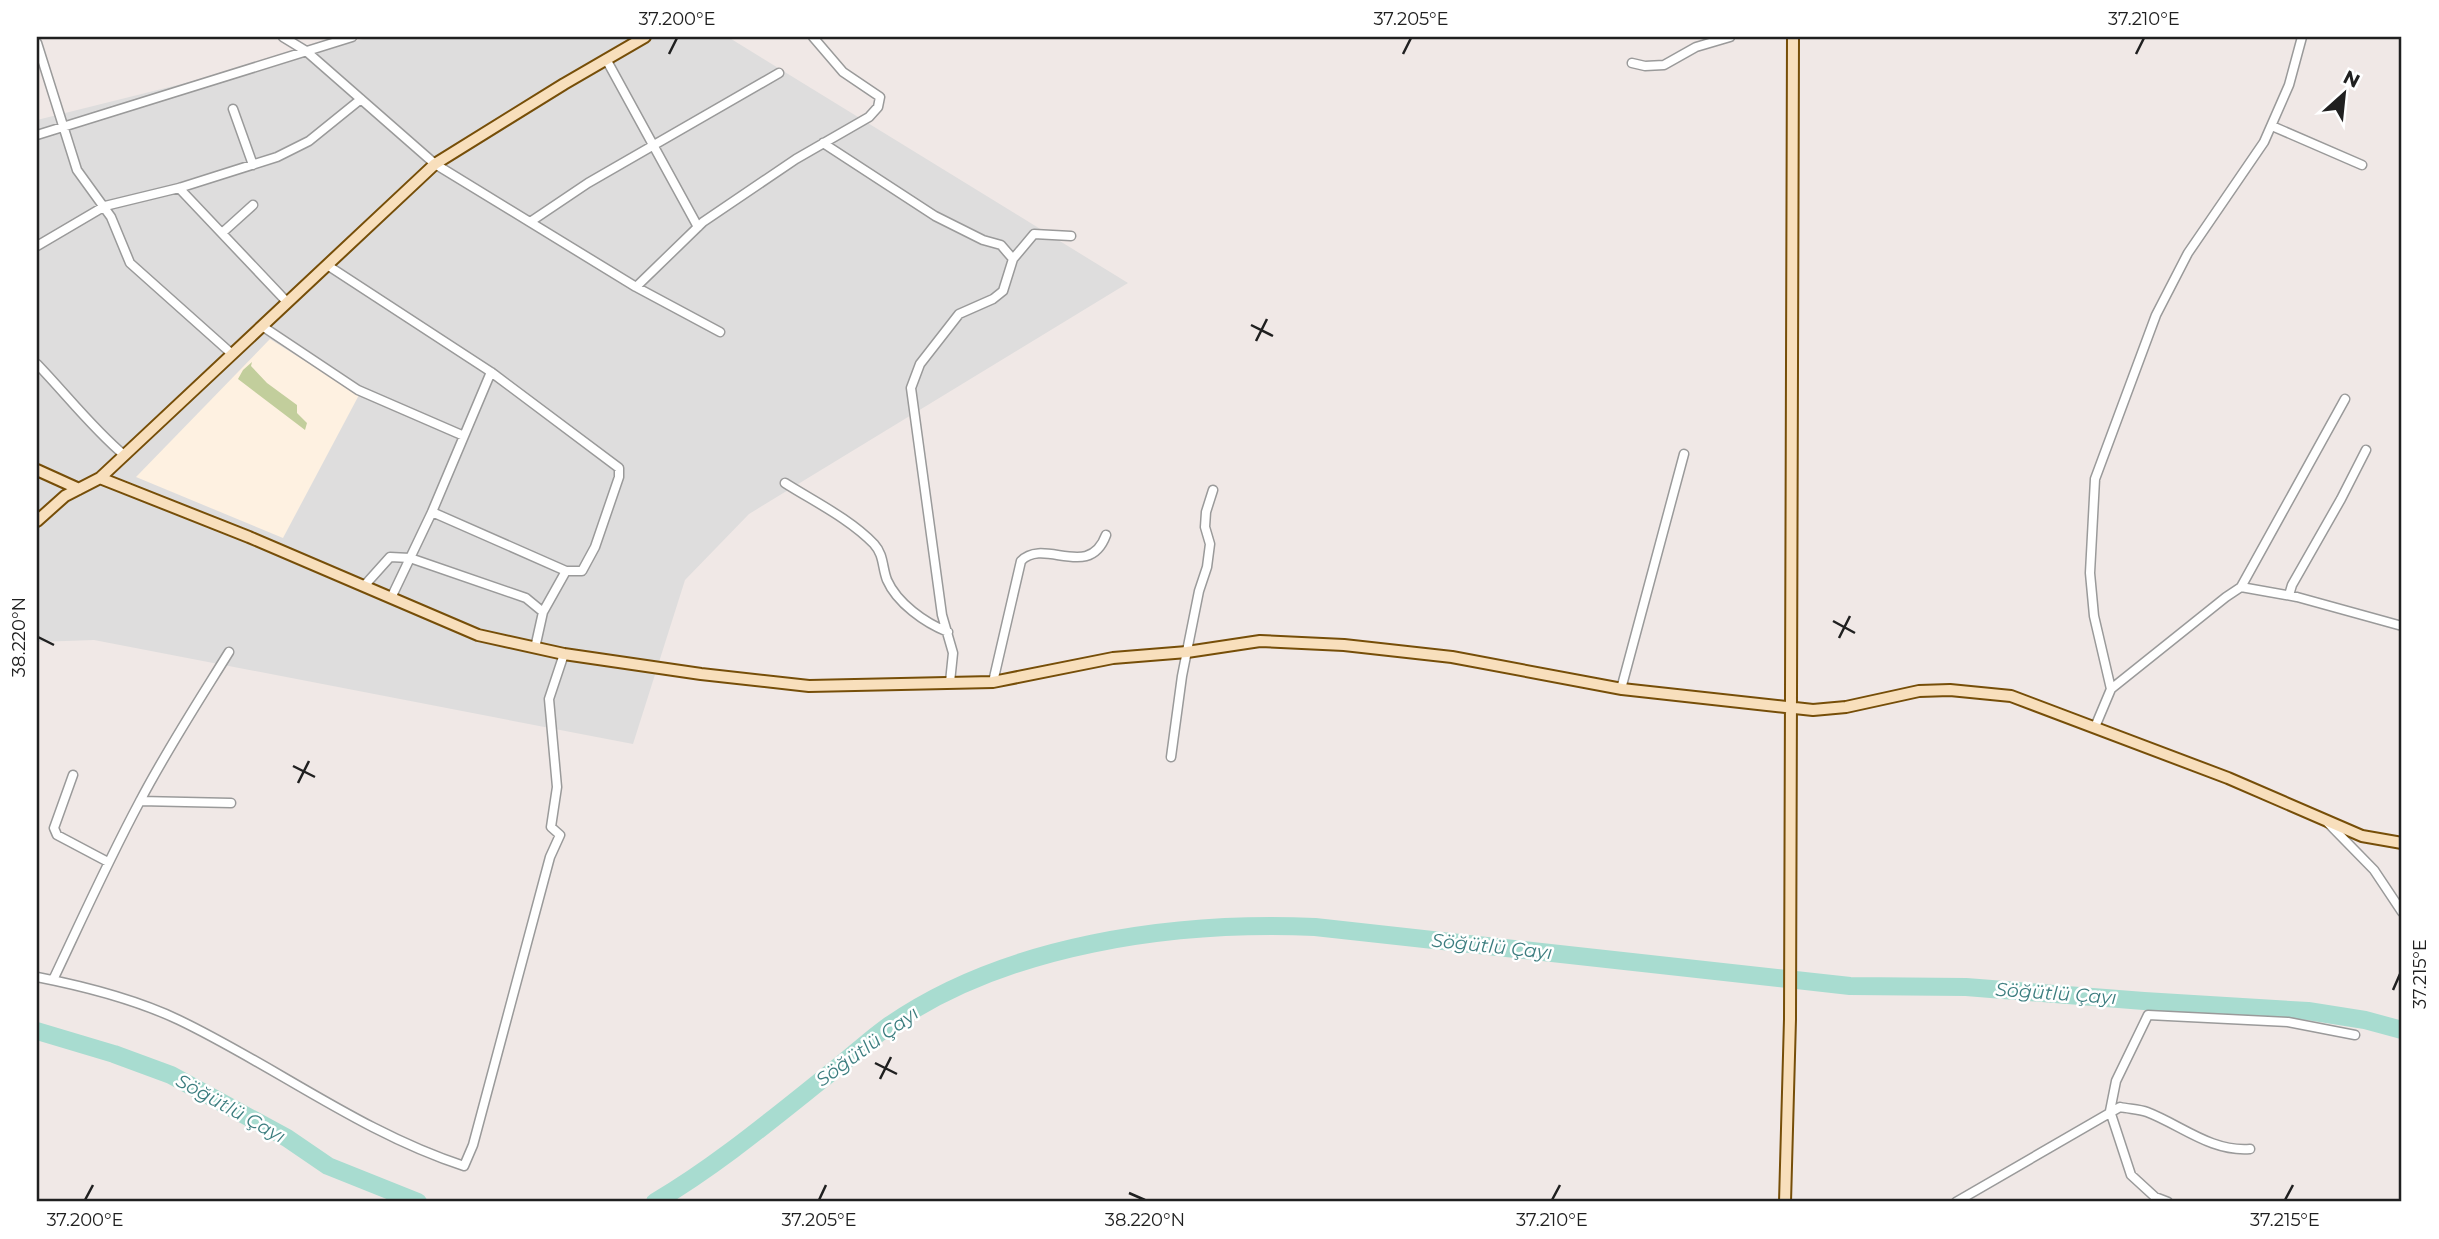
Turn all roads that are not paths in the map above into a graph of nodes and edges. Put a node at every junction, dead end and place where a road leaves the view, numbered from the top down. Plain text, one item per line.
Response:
1 (283, 37) edge
2 (352, 37) edge
3 (645, 37) edge
4 (813, 37) edge
5 (826, 37) edge
6 (1730, 37) edge
7 (1793, 37) edge
8 (2302, 37) edge
9 (37, 43) edge
10 (819, 44) junction
11 (306, 51) junction
12 (606, 60) junction
13 (1632, 63) dead end
14 (779, 73) dead end
15 (361, 99) junction
16 (233, 109) dead end
17 (2272, 126) junction
18 (62, 127) junction
19 (37, 135) edge
20 (823, 143) junction
21 (653, 146) junction
22 (253, 164) junction
23 (435, 164) junction
24 (2362, 166) dead end
25 (179, 188) junction
26 (253, 205) dead end
27 (105, 206) junction
28 (530, 222) junction
29 (698, 228) junction
30 (222, 233) junction
31 (1071, 236) dead end
32 (37, 246) edge
33 (1013, 259) junction
34 (327, 265) junction
35 (636, 287) junction
36 (287, 302) junction
37 (262, 326) junction
38 (720, 332) dead end
39 (232, 354) junction
40 (37, 364) edge
41 (491, 372) junction
42 (2345, 399) dead end
43 (464, 436) junction
44 (2365, 450) dead end
45 (1684, 454) dead end
46 (124, 455) junction
47 (37, 470) edge
48 (100, 478) junction
49 (785, 483) dead end
50 (79, 489) junction
51 (1213, 489) dead end
52 (432, 512) junction
53 (37, 521) edge
54 (1106, 535) dead end
55 (410, 558) junction
56 (566, 571) junction
57 (365, 586) junction
58 (2241, 587) junction
59 (2289, 595) junction
60 (391, 598) junction
61 (543, 612) junction
62 (2402, 626) edge
63 (948, 632) junction
64 (535, 648) junction
65 (229, 652) dead end
66 (1187, 652) junction
67 (564, 654) junction
68 (950, 681) junction
69 (993, 682) junction
70 (1621, 689) junction
71 (2111, 690) junction
72 (1790, 707) junction
73 (2095, 727) junction
74 (1171, 757) dead end
75 (73, 775) dead end
76 (139, 801) junction
77 (231, 803) dead end
78 (2325, 820) junction
79 (2402, 843) edge
80 (108, 862) junction
81 (2402, 912) edge
82 (37, 977) edge
83 (53, 980) junction
84 (2356, 1035) dead end
85 (2110, 1111) junction
86 (2250, 1149) dead end
87 (1785, 1202) edge
88 (1956, 1202) edge
89 (2168, 1202) edge

1 - 11 street
2 - 11 street
3 - 12 street
4 - 10 street
5 - 10 street
6 - 13 street
7 - 72 street
8 - 17 street
9 - 18 street
10 - 20 street
11 - 15 street
11 - 18 street
12 - 21 street
12 - 23 street
14 - 21 street
15 - 22 street
15 - 23 street
16 - 22 street
17 - 24 street
17 - 71 street
18 - 19 street
18 - 27 street
20 - 29 street
20 - 33 street
21 - 28 street
21 - 29 street
22 - 25 street
23 - 28 street
23 - 34 street
25 - 27 street
25 - 30 street
26 - 30 street
27 - 32 street
27 - 39 street
28 - 35 street
29 - 35 street
30 - 36 street
31 - 33 street
33 - 63 street
34 - 36 street
34 - 41 street
35 - 38 street
36 - 37 street
37 - 39 street
37 - 43 street
39 - 46 street
40 - 46 street
41 - 43 street
41 - 56 street
42 - 58 street
43 - 52 street
44 - 59 street
45 - 70 street
46 - 48 street
47 - 50 street
48 - 50 street
48 - 57 street
49 - 63 street
50 - 53 street
51 - 66 street
52 - 55 street
52 - 56 street
54 - 69 street
55 - 57 street
55 - 60 street
55 - 61 street
56 - 61 street
57 - 60 street
58 - 59 street
58 - 71 street
59 - 62 street
60 - 64 street
61 - 64 street
63 - 68 street
64 - 67 street
65 - 76 street
66 - 69 street
66 - 70 street
66 - 74 street
67 - 68 street
67 - 83 street
68 - 69 street
70 - 72 street
71 - 73 street
72 - 73 street
72 - 87 street
73 - 78 street
75 - 80 street
76 - 77 street
76 - 80 street
78 - 79 street
78 - 81 street
80 - 83 street
82 - 83 street
84 - 85 street
85 - 86 street
85 - 88 street
85 - 89 street

